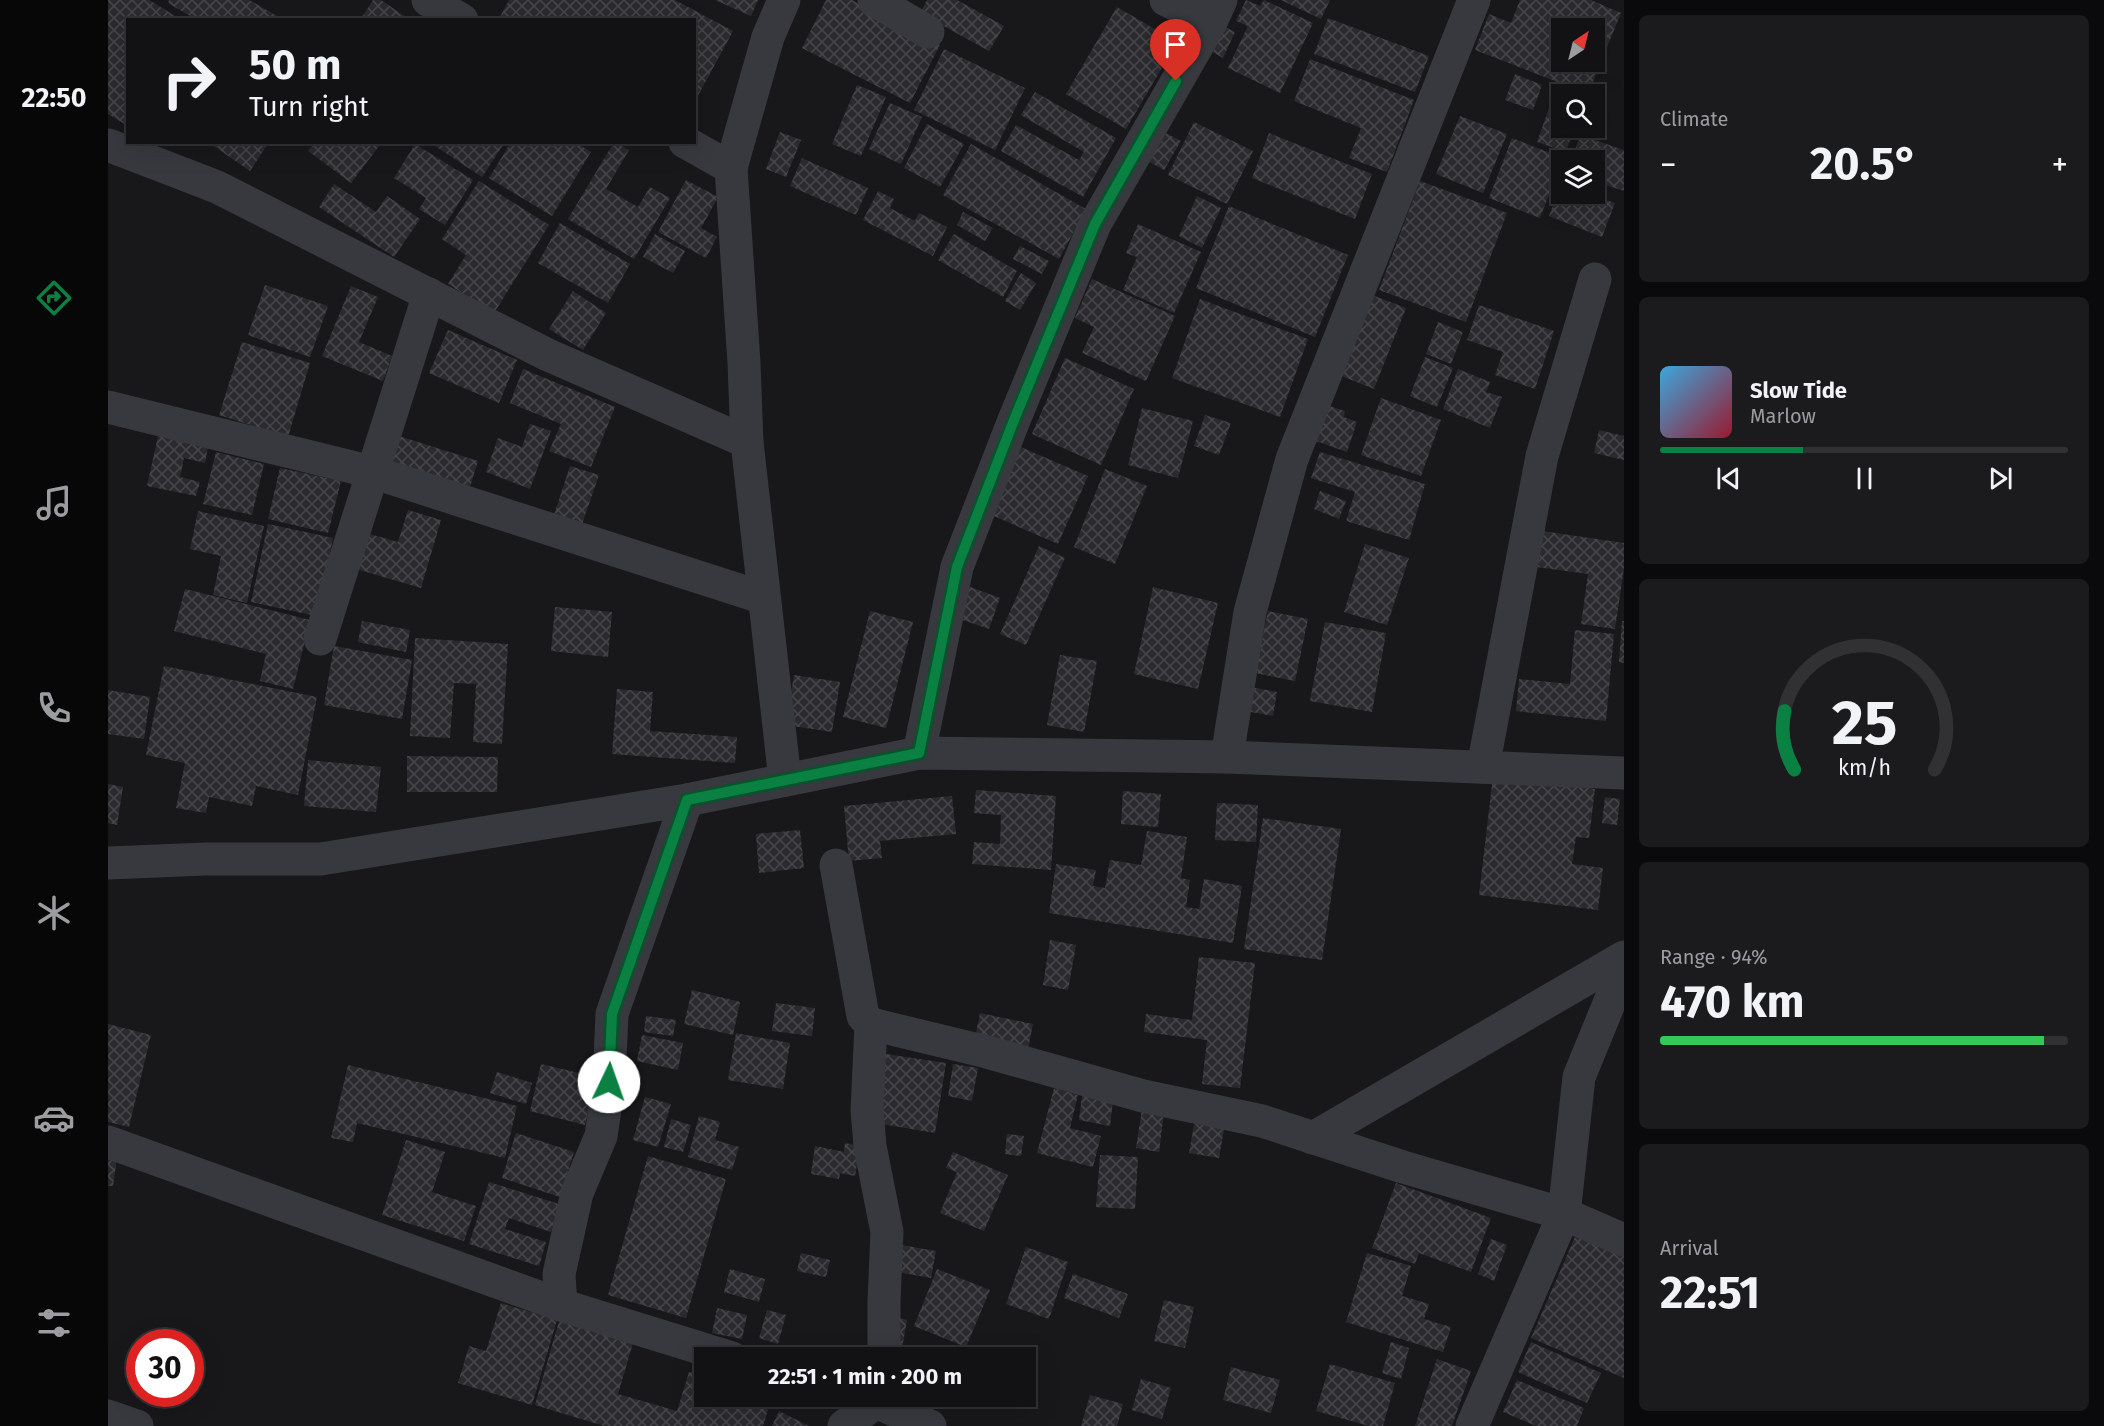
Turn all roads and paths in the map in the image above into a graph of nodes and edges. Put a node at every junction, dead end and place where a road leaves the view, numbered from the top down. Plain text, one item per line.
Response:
1 (428, 0) edge
2 (784, 0) edge
3 (874, 0) edge
4 (1166, 0) edge
5 (1474, 0) edge
6 (1216, 11) edge
7 (459, 18) edge
8 (928, 32) dead end
9 (689, 144) edge
10 (108, 145) edge
11 (731, 168) junction
12 (1595, 279) dead end
13 (429, 294) junction
14 (108, 407) edge
15 (747, 442) junction
16 (372, 472) junction
17 (764, 598) junction
18 (320, 639) dead end
19 (919, 753) junction
20 (1227, 757) junction
21 (1483, 767) junction
22 (1624, 773) edge
23 (785, 780) junction
24 (687, 800) junction
25 (108, 863) edge
26 (836, 865) dead end
27 (1624, 957) edge
28 (1624, 967) edge
29 (871, 1024) junction
30 (1313, 1138) junction
31 (108, 1142) edge
32 (1564, 1214) junction
33 (1624, 1240) edge
34 (561, 1305) junction
35 (697, 1347) edge
36 (884, 1347) edge
37 (862, 1407) edge
38 (890, 1407) edge
39 (108, 1416) edge
40 (137, 1426) edge
41 (844, 1426) edge
42 (930, 1426) edge
43 (1472, 1426) edge

1 - 7 street
2 - 11 street
3 - 8 street
4 - 6 street
5 - 20 street
6 - 19 street
9 - 11 street
10 - 13 street
11 - 15 street
12 - 21 street
13 - 15 street
13 - 16 street
14 - 16 street
15 - 17 street
16 - 17 street
16 - 18 street
17 - 23 street
19 - 20 street
19 - 23 street
20 - 21 street
21 - 22 street
23 - 24 street
24 - 25 street
24 - 34 street
26 - 29 street
27 - 30 street
28 - 32 street
29 - 30 street
29 - 36 street
30 - 32 street
31 - 34 street
32 - 33 street
32 - 43 street
34 - 35 street
37 - 41 street
38 - 42 street
39 - 40 street

